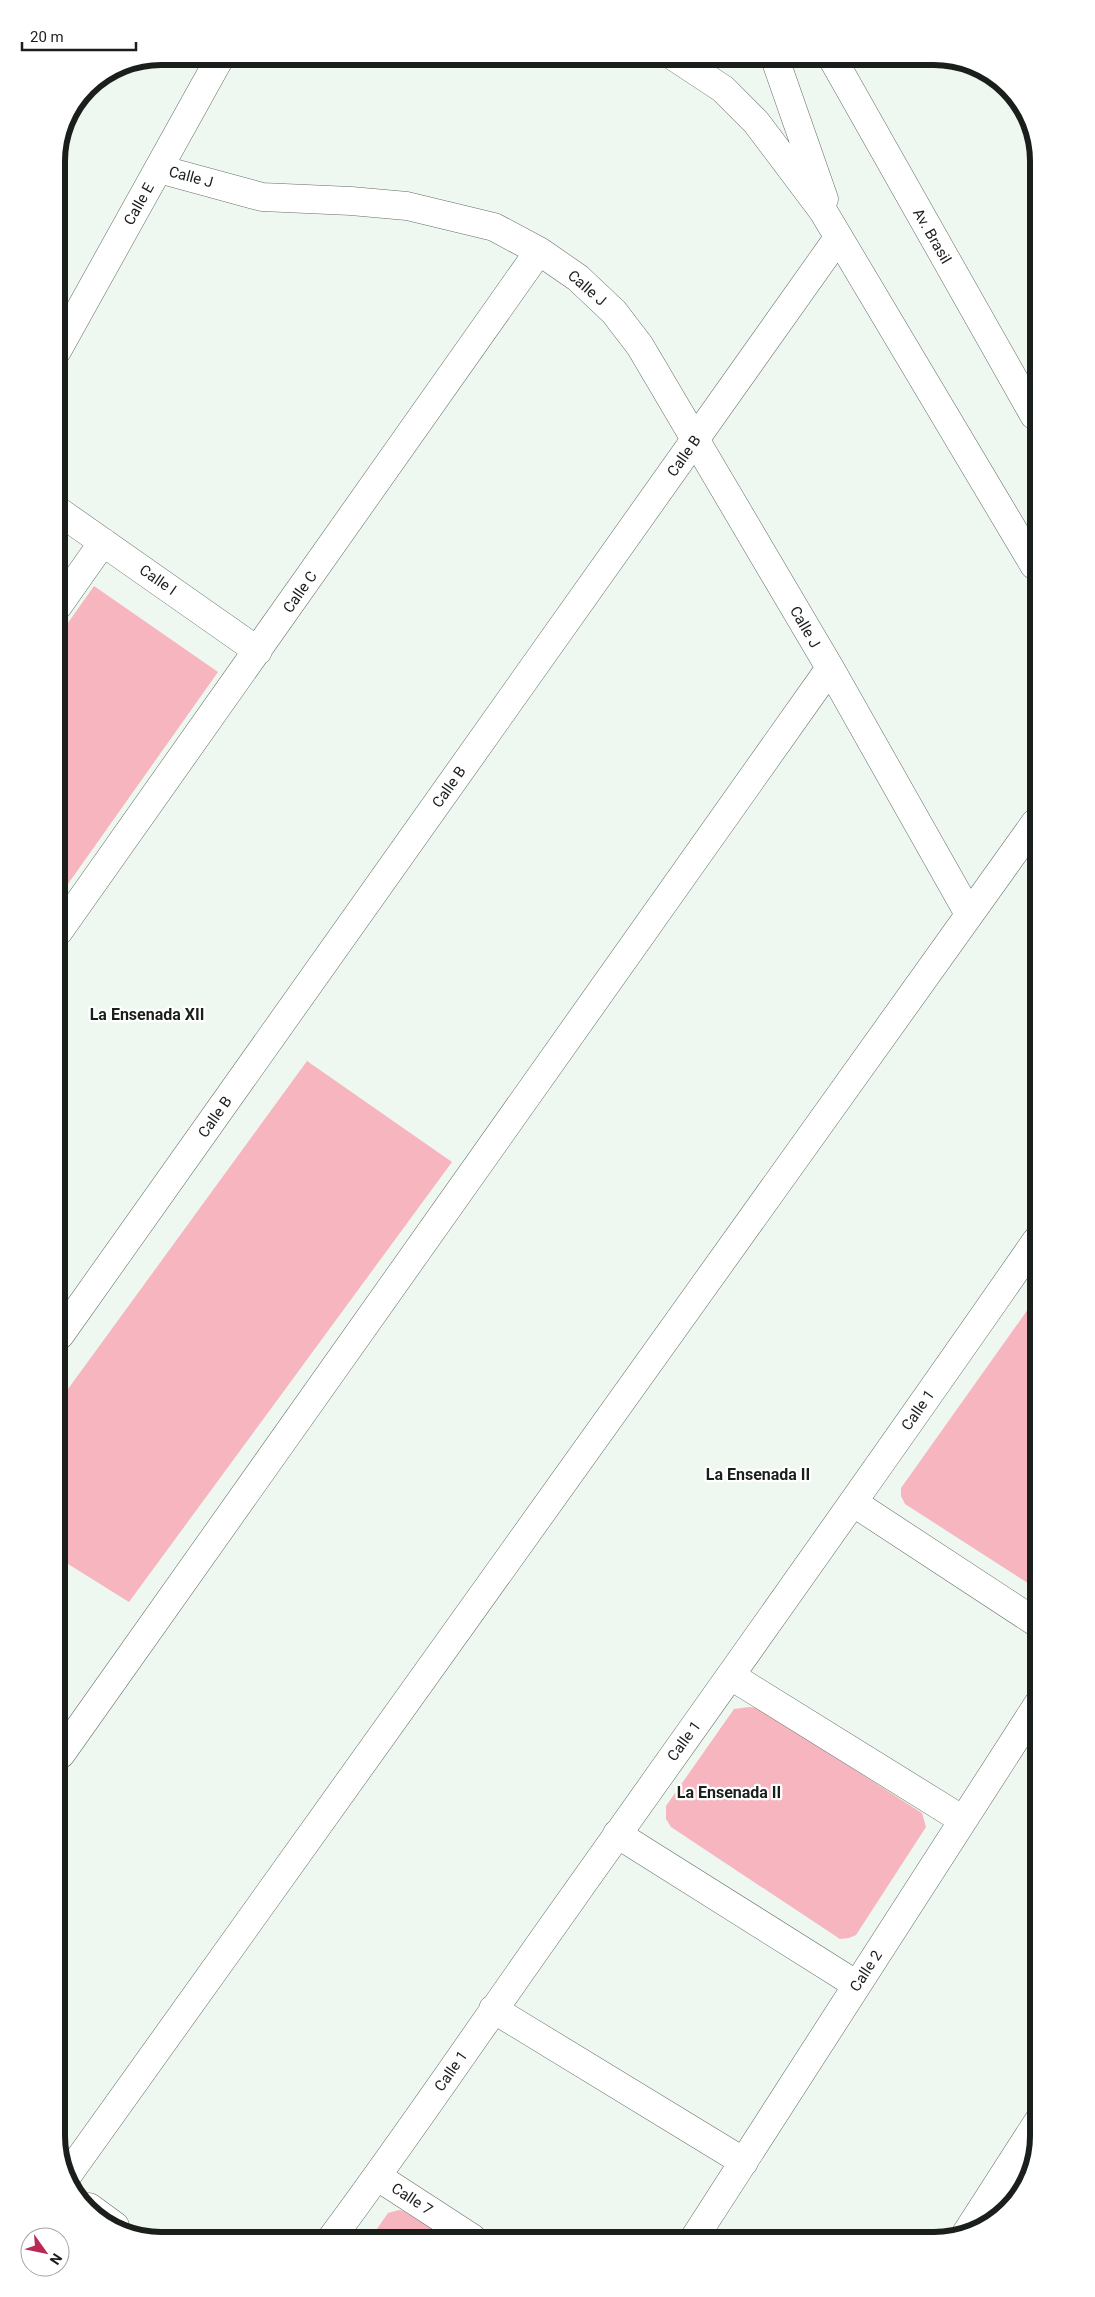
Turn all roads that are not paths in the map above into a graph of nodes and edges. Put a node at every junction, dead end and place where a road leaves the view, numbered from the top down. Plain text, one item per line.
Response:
1 (216, 65) edge
2 (687, 65) edge
3 (777, 65) edge
4 (836, 65) edge
5 (159, 169) junction
6 (838, 238) junction
7 (539, 251) junction
8 (65, 337) edge
9 (1030, 408) edge
10 (695, 440) junction
11 (65, 515) edge
12 (104, 542) junction
13 (1030, 558) edge
14 (65, 596) edge
15 (258, 651) junction
16 (830, 668) junction
17 (1030, 831) edge
18 (968, 914) junction
19 (65, 923) edge
20 (1030, 1250) edge
21 (65, 1328) edge
22 (854, 1503) junction
23 (1030, 1618) edge
24 (731, 1676) junction
25 (1030, 1716) edge
26 (65, 1748) edge
27 (962, 1820) junction
28 (618, 1834) junction
29 (857, 1985) junction
30 (493, 2010) junction
31 (1030, 2134) edge
32 (744, 2162) junction
33 (71, 2170) edge
34 (378, 2177) junction
35 (974, 2223) edge
36 (336, 2232) edge
37 (463, 2232) edge
38 (698, 2232) edge

1 - 5 street, Calle E
2 - 6 street
3 - 6 street
4 - 9 street, Av. Brasil
5 - 7 street, Calle J
5 - 8 street, Calle E
6 - 10 street, Calle B
6 - 13 street
7 - 10 street, Calle J
7 - 15 street, Calle C
10 - 16 street, Calle J
10 - 21 street, Calle B
11 - 12 street, Calle I
12 - 14 street
12 - 15 street, Calle I
15 - 19 street, Calle C
16 - 18 street, Calle J
16 - 26 street
17 - 18 street
18 - 33 street
20 - 22 street, Calle 1
22 - 23 street
22 - 24 street, Calle 1
24 - 27 street
24 - 28 street, Calle 1
25 - 27 street, Calle 2
27 - 29 street, Calle 2
28 - 29 street
28 - 30 street, Calle 1
29 - 32 street, Calle 2
30 - 32 street
30 - 34 street, Calle 1
31 - 35 street
32 - 38 street, Calle 2
34 - 36 street, Calle 1
34 - 37 street, Calle 7

